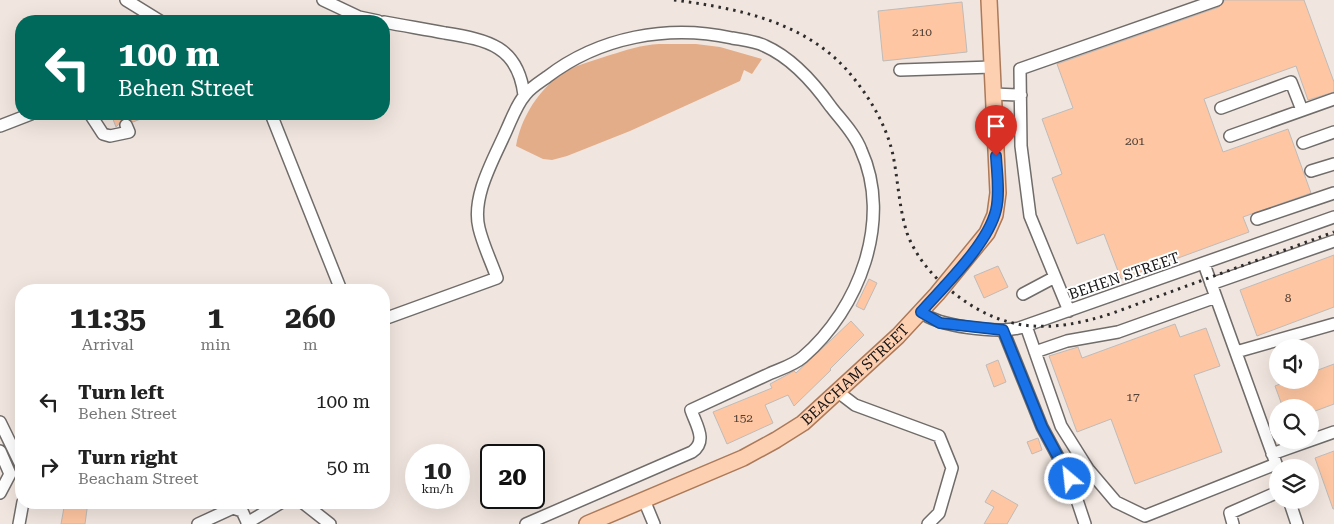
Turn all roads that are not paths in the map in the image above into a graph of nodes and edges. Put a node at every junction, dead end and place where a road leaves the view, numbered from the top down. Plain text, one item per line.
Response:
1 (126, 0) edge
2 (323, 0) edge
3 (989, 0) edge
4 (1216, 0) edge
5 (146, 15) edge
6 (355, 15) edge
7 (390, 23) edge
8 (992, 67) junction
9 (900, 70) dead end
10 (993, 94) junction
11 (524, 95) junction
12 (1020, 95) junction
13 (1334, 99) edge
14 (1222, 108) dead end
15 (1302, 110) junction
16 (16, 120) edge
17 (93, 120) edge
18 (273, 120) edge
19 (126, 125) dead end
20 (0, 126) edge
21 (1334, 132) edge
22 (1230, 136) dead end
23 (1304, 143) dead end
24 (1334, 164) edge
25 (1311, 171) dead end
26 (1334, 193) edge
27 (1334, 217) edge
28 (1257, 219) dead end
29 (1334, 240) edge
30 (1204, 264) junction
31 (1055, 277) junction
32 (339, 284) edge
33 (1211, 284) junction
34 (1023, 294) dead end
35 (1216, 297) junction
36 (1069, 311) junction
37 (921, 312) junction
38 (390, 317) edge
39 (1334, 324) edge
40 (1026, 326) junction
41 (1003, 330) junction
42 (1035, 352) junction
43 (1236, 352) junction
44 (838, 392) junction
45 (0, 422) edge
46 (1334, 432) edge
47 (0, 451) edge
48 (15, 453) edge
49 (1274, 459) edge
50 (1281, 459) edge
51 (1269, 464) edge
52 (0, 493) edge
53 (1269, 496) edge
54 (644, 500) junction
55 (21, 509) edge
56 (231, 509) edge
57 (236, 509) edge
58 (271, 509) edge
59 (311, 509) edge
60 (1292, 509) edge
61 (18, 524) edge
62 (198, 524) edge
63 (248, 524) edge
64 (330, 524) edge
65 (526, 524) edge
66 (587, 524) edge
67 (654, 524) edge
68 (928, 524) edge
69 (1086, 524) edge
70 (1233, 524) edge
71 (1297, 524) edge

1 - 5 street
2 - 6 street
3 - 8 main road, BEACHAM STREET
4 - 12 street
7 - 11 street
8 - 9 street
8 - 10 main road, BEACHAM STREET
10 - 12 street
10 - 37 main road, BEACHAM STREET
11 - 38 street
11 - 65 street
12 - 31 street
13 - 15 street
14 - 15 street
15 - 22 street
16 - 20 street
17 - 19 street
18 - 32 street
21 - 23 street
24 - 25 street
26 - 28 street
27 - 30 street, BEHEN STREET
29 - 33 street
30 - 33 street
30 - 36 street, BEHEN STREET
31 - 34 street
31 - 36 street
33 - 35 street
35 - 42 street
35 - 43 street
36 - 40 street, BEHEN STREET
37 - 41 street, BEHEN STREET
37 - 44 main road, BEACHAM STREET
39 - 43 street
40 - 41 street, BEHEN STREET
40 - 42 street
41 - 69 street
42 - 51 street
43 - 49 street
44 - 54 main road, BEACHAM STREET
44 - 68 street
45 - 48 street
46 - 50 street
47 - 52 street
53 - 70 street
54 - 66 main road, BEACHAM STREET
54 - 67 street
55 - 61 street
56 - 62 street
57 - 63 street
58 - 63 street
59 - 64 street
60 - 71 street

